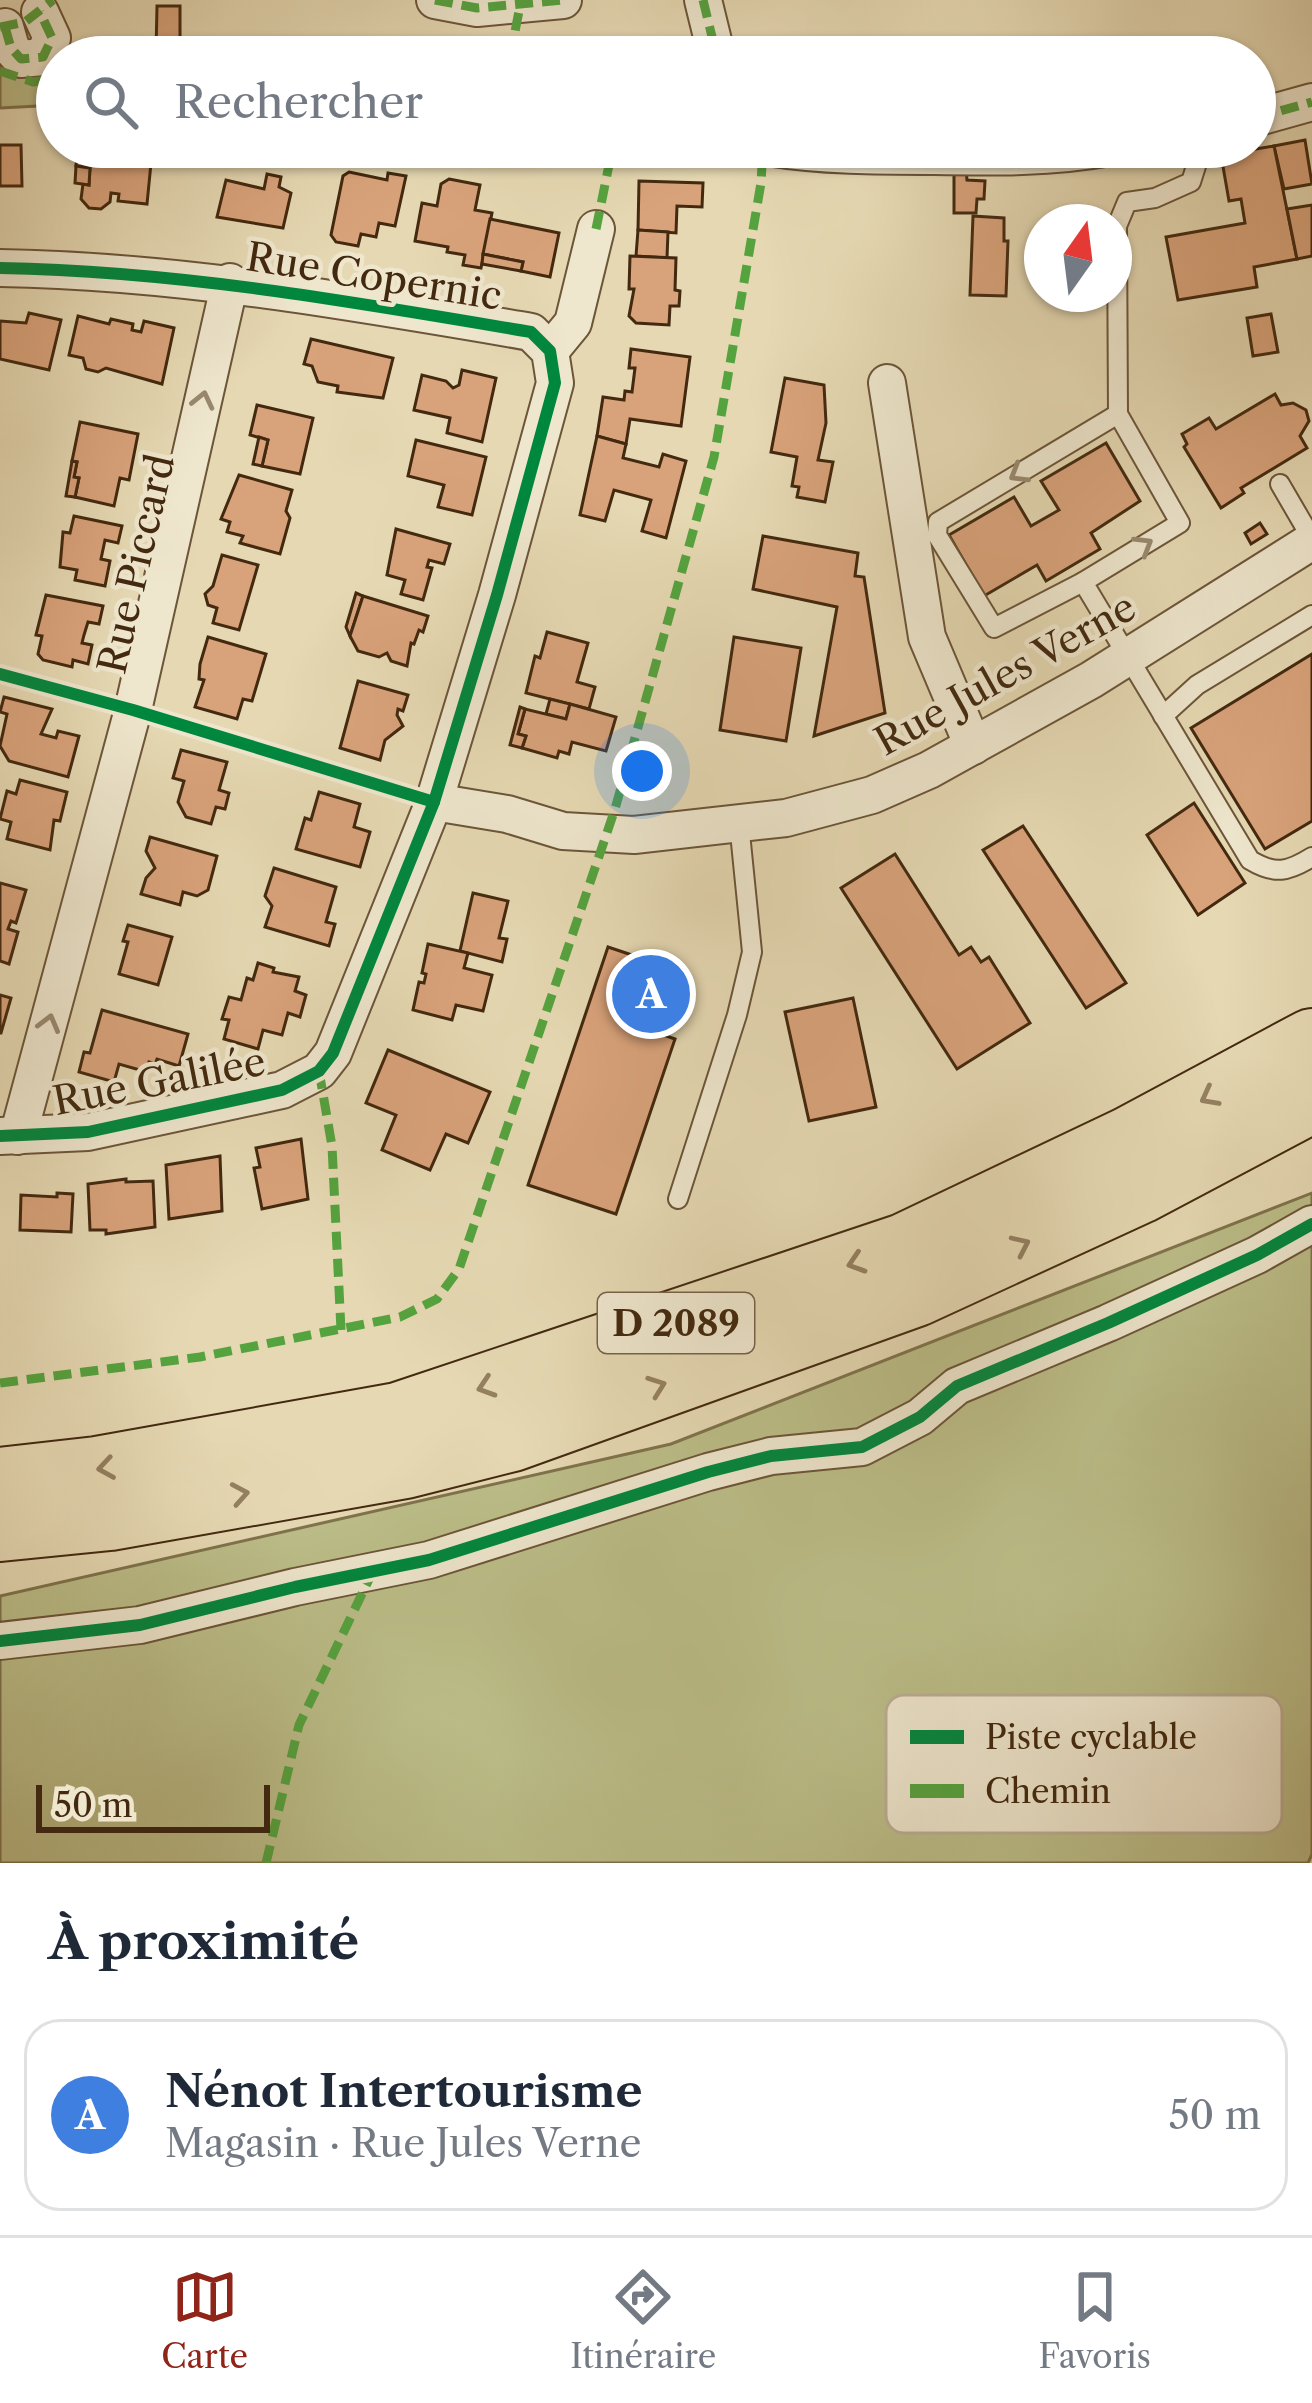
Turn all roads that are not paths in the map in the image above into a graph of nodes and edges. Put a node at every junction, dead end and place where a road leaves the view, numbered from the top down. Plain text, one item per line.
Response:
1 (435, 0) edge
2 (563, 0) edge
3 (703, 0) edge
4 (46, 6) edge
5 (3, 27) edge
6 (712, 36) edge
7 (1312, 102) edge
8 (1276, 112) edge
9 (1195, 168) edge
10 (596, 229) dead end
11 (0, 268) edge
12 (230, 282) junction
13 (550, 351) junction
14 (887, 383) dead end
15 (1118, 414) junction
16 (1280, 484) dead end
17 (1312, 540) edge
18 (1083, 582) junction
19 (1312, 615) edge
20 (1127, 658) junction
21 (1163, 716) junction
22 (973, 746) junction
23 (434, 802) junction
24 (739, 823) junction
25 (1312, 857) edge
26 (1312, 1042) edge
27 (1312, 1100) edge
28 (9, 1136) edge
29 (678, 1199) dead end
30 (1312, 1224) edge
31 (0, 1481) edge
32 (0, 1528) edge
33 (0, 1641) edge

1 - 2 street
3 - 6 street
4 - 5 street
7 - 8 street
9 - 15 lane
10 - 13 street
11 - 12 street, Rue Copernic
12 - 13 street, Rue Copernic
28 -> 12 street, Rue Piccard
13 - 23 street
14 - 22 street
18 -> 15 lane
15 -> 18 lane
16 - 17 lane
17 - 20 street, Rue Jules Verne
18 - 20 lane
19 - 21 lane
20 - 21 lane
20 - 22 street, Rue Jules Verne
21 - 25 lane
22 - 24 street, Rue Jules Verne
23 - 24 street, Rue Jules Verne
23 - 28 street, Rue Galilée
24 - 29 lane
26 -> 31 highway, D 2089
32 -> 27 highway, D 2089
30 - 33 street

